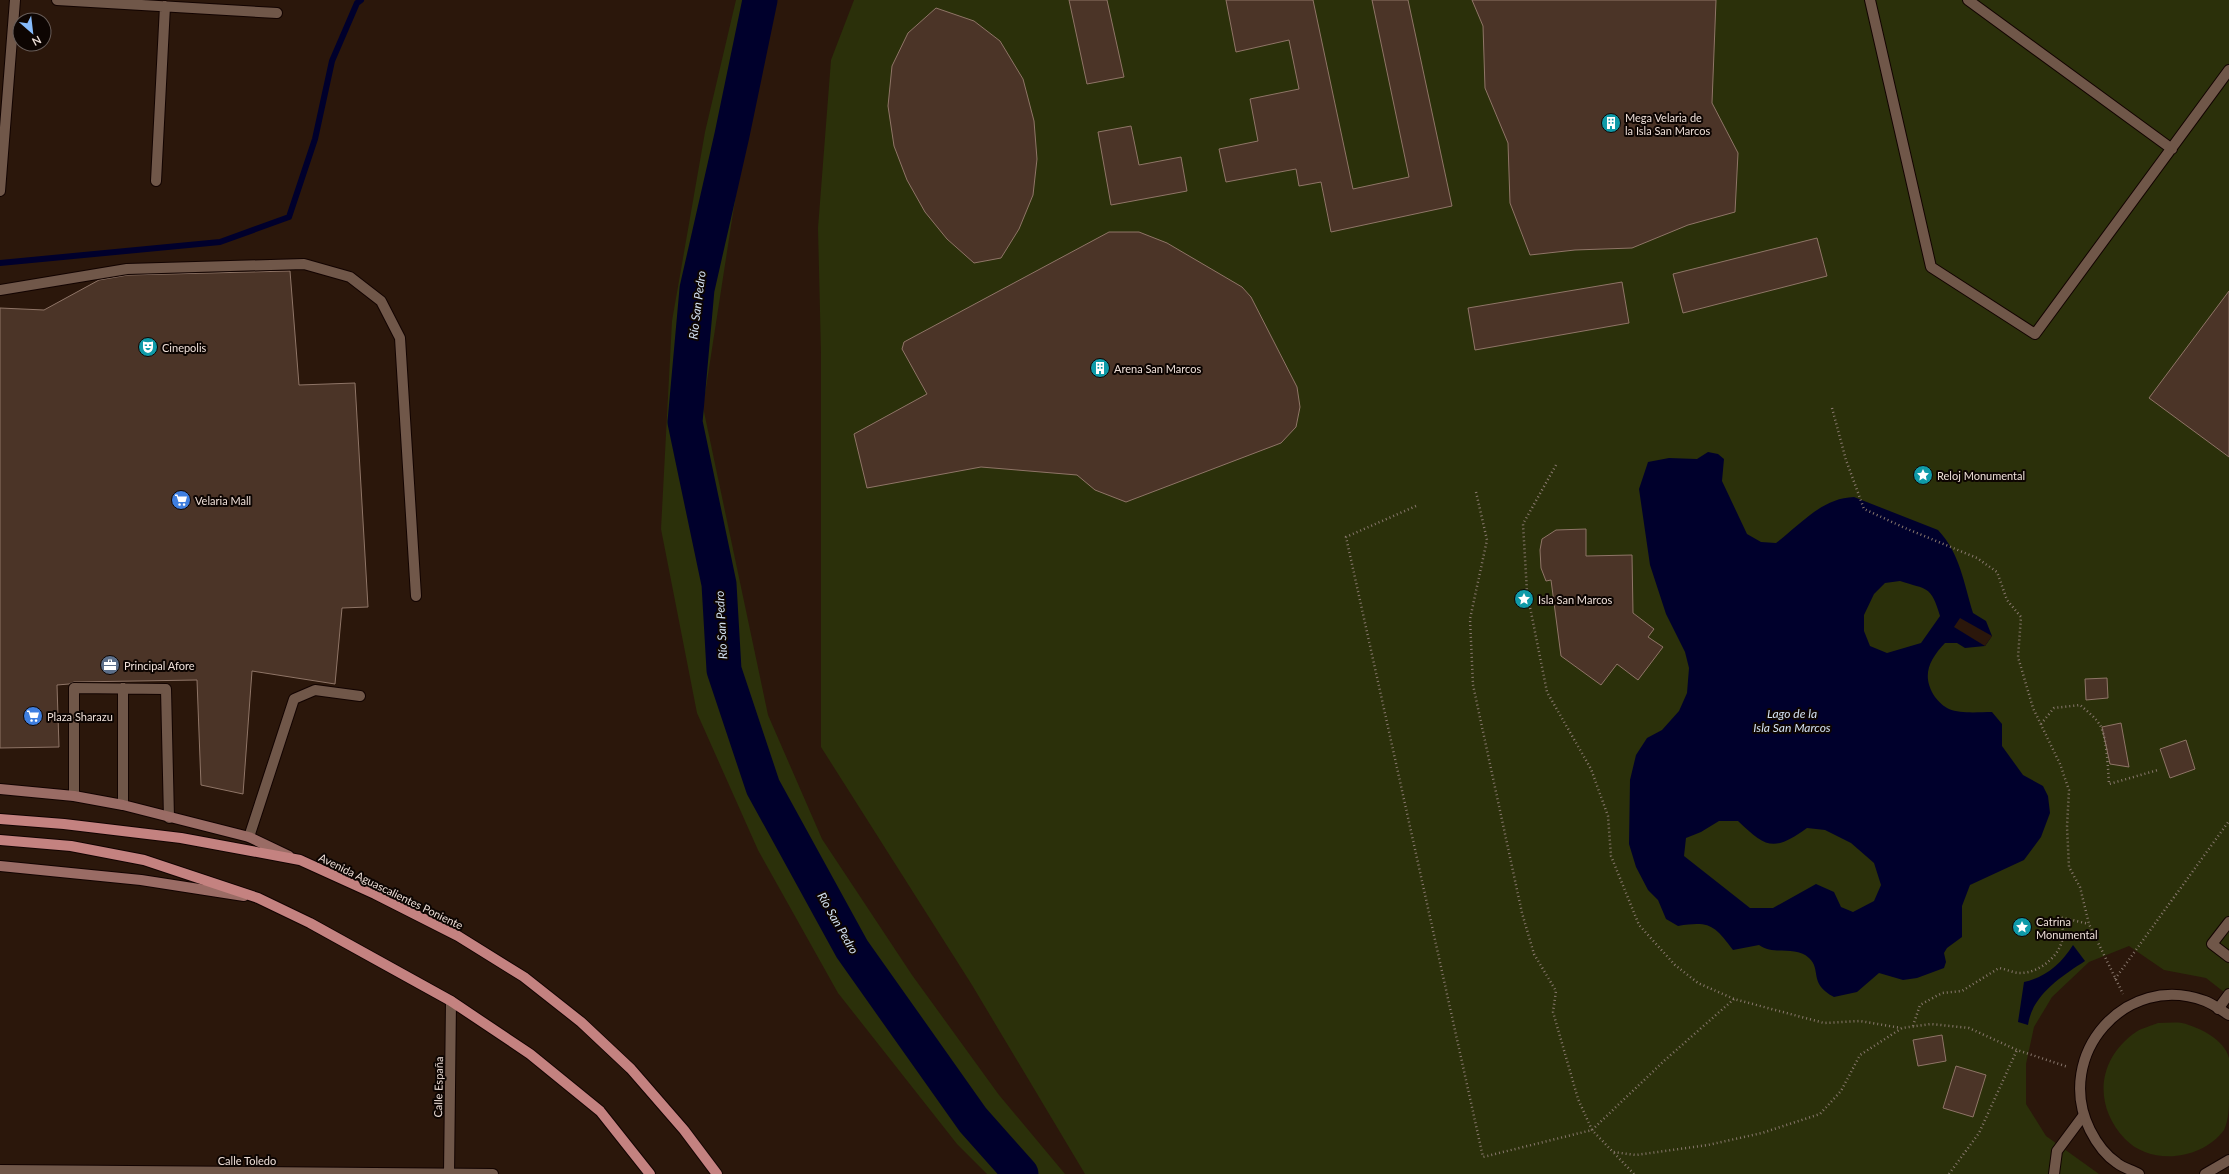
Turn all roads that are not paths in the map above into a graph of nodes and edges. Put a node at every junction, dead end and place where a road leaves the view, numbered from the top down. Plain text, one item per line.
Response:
1 (15, 0) edge
2 (57, 0) edge
3 (1870, 0) edge
4 (1968, 0) edge
5 (165, 6) junction
6 (277, 13) dead end
7 (2229, 70) edge
8 (2172, 149) junction
9 (1, 173) edge
10 (156, 181) dead end
11 (0, 191) edge
12 (0, 290) edge
13 (416, 596) dead end
14 (123, 688) junction
15 (360, 696) dead end
16 (0, 789) edge
17 (74, 796) junction
18 (123, 805) junction
19 (170, 818) junction
20 (0, 820) edge
21 (249, 837) junction
22 (0, 840) edge
23 (296, 860) junction
24 (0, 866) edge
25 (258, 898) junction
26 (2229, 922) edge
27 (2229, 957) edge
28 (2229, 994) edge
29 (451, 1001) junction
30 (2218, 1008) junction
31 (2229, 1015) edge
32 (2083, 1116) junction
33 (2229, 1160) edge
34 (0, 1170) edge
35 (2055, 1173) edge
36 (449, 1174) edge
37 (493, 1174) edge
38 (650, 1174) edge
39 (717, 1174) edge
40 (2139, 1174) edge
41 (2205, 1174) edge

1 - 9 street
2 - 5 street
3 - 8 street
4 - 8 street
5 - 6 street
5 - 10 street
7 - 8 street
9 - 11 street
12 - 13 street
14 - 17 street
14 - 18 street
14 - 19 street
15 - 21 street
16 - 17 street, Avenida Aguascalientes Poniente
17 - 18 street, Avenida Aguascalientes Poniente
18 - 19 street, Avenida Aguascalientes Poniente
19 - 21 street, Avenida Aguascalientes Poniente
20 - 23 main road, Avenida Aguascalientes Poniente
21 - 23 street, Avenida Aguascalientes Poniente
22 - 25 main road
23 - 39 main road, Avenida Aguascalientes Poniente
24 - 25 street
25 - 29 main road
26 - 27 street
28 - 30 street
29 - 36 street, Calle España
29 - 38 main road
30 - 31 street
30 - 32 street
32 - 35 street
32 - 40 street
33 - 41 street
34 - 36 street, Calle Toledo
36 - 37 street, Calle Toledo

